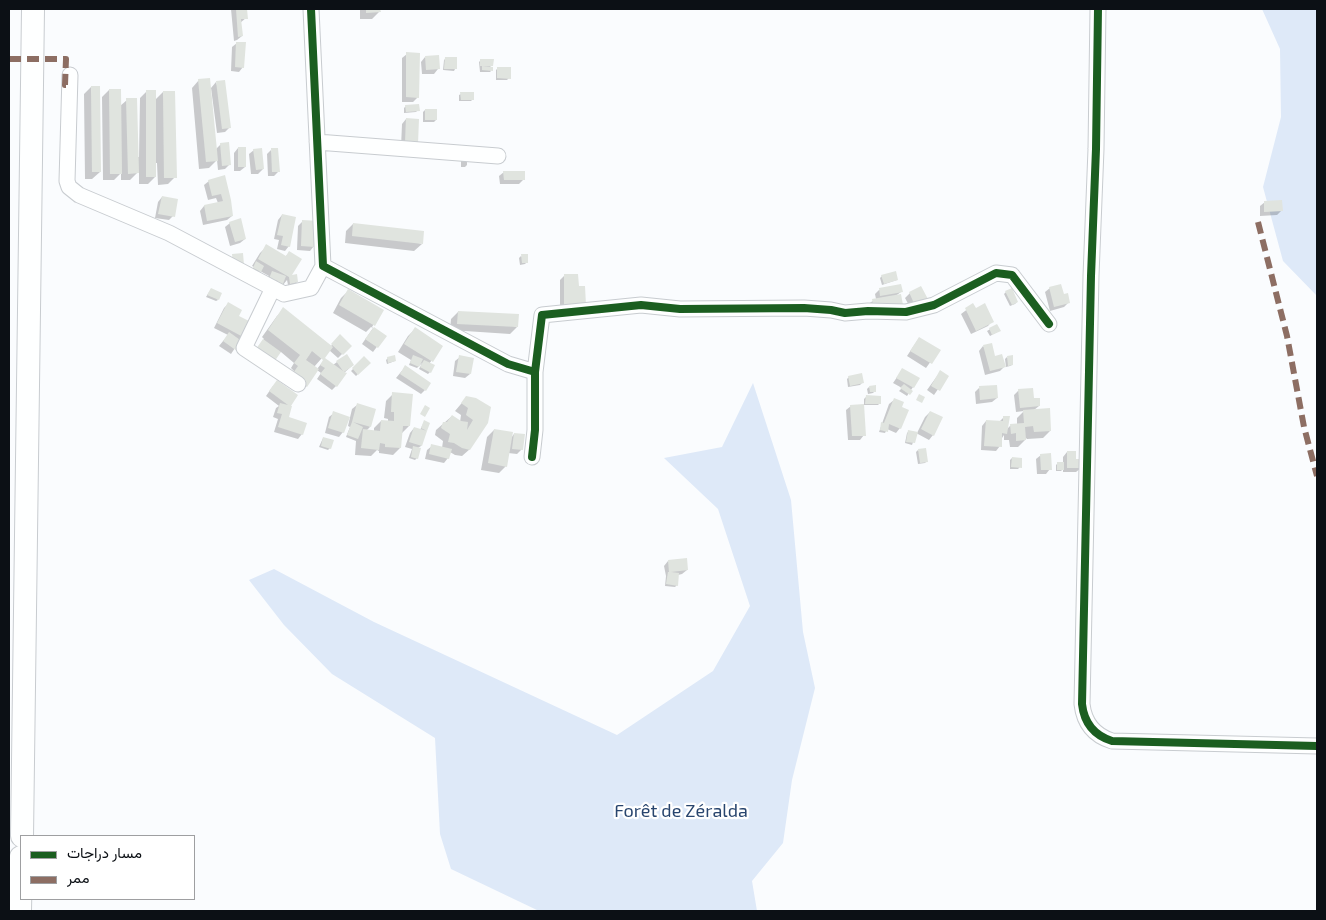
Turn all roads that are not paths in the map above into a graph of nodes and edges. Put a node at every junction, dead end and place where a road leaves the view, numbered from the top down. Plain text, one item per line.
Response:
1 (33, 9) edge
2 (311, 9) edge
3 (1098, 9) edge
4 (68, 82) dead end
5 (317, 142) junction
6 (498, 156) dead end
7 (322, 266) junction
8 (273, 288) junction
9 (1049, 324) dead end
10 (535, 372) junction
11 (298, 384) dead end
12 (532, 458) dead end
13 (1317, 746) edge
14 (22, 835) edge

1 - 14 highway
2 - 5 street
3 - 13 street
4 - 8 street
5 - 6 street
5 - 7 street
7 - 8 street
7 - 10 street
8 - 11 street
9 - 10 street
10 - 12 street

